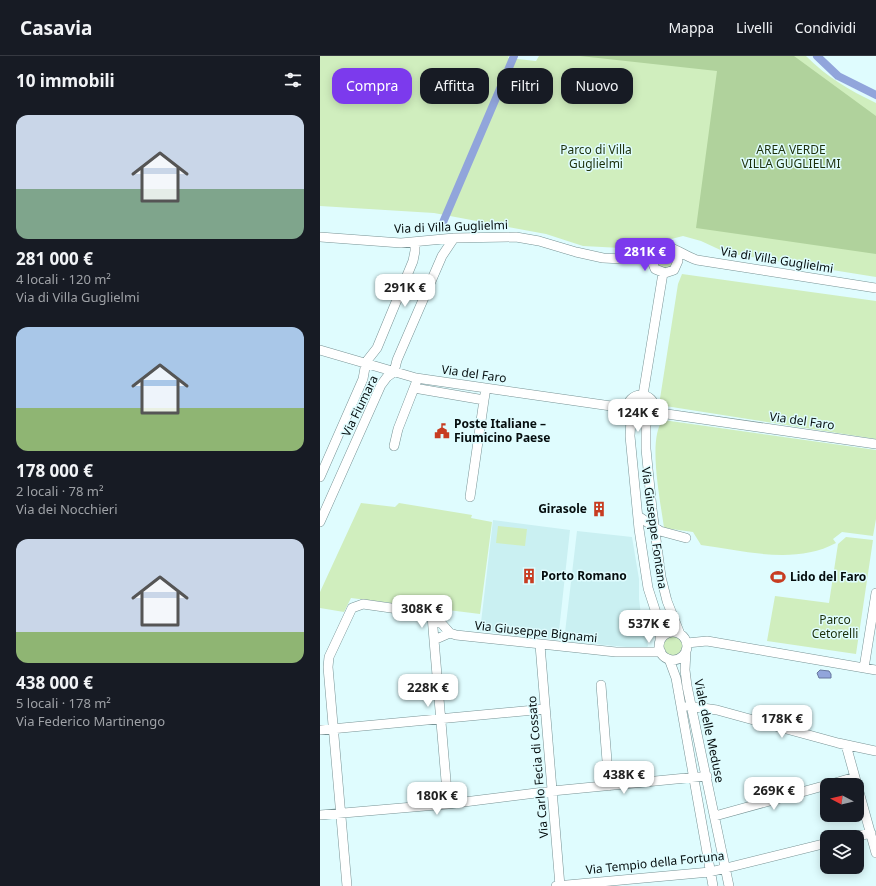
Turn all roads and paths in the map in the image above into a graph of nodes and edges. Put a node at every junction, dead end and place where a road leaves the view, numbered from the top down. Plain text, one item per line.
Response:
1 (320, 237) edge
2 (454, 238) junction
3 (415, 242) junction
4 (675, 250) junction
5 (652, 255) junction
6 (663, 273) junction
7 (876, 288) edge
8 (320, 350) edge
9 (366, 362) junction
10 (394, 372) junction
11 (418, 378) junction
12 (414, 388) junction
13 (486, 388) junction
14 (643, 395) junction
15 (484, 400) junction
16 (629, 415) junction
17 (653, 415) junction
18 (646, 423) junction
19 (876, 444) edge
20 (394, 446) dead end
21 (320, 477) edge
22 (470, 498) dead end
23 (638, 516) junction
24 (320, 522) edge
25 (654, 528) junction
26 (686, 538) dead end
27 (876, 593) edge
28 (432, 616) junction
29 (450, 633) junction
30 (680, 634) junction
31 (434, 640) junction
32 (660, 640) junction
33 (540, 645) junction
34 (686, 647) junction
35 (661, 652) junction
36 (668, 659) junction
37 (864, 668) junction
38 (876, 670) edge
39 (601, 685) dead end
40 (681, 706) junction
41 (692, 706) junction
42 (545, 708) junction
43 (440, 719) junction
44 (334, 728) junction
45 (320, 730) edge
46 (846, 745) junction
47 (876, 751) edge
48 (707, 776) junction
49 (855, 778) edge
50 (694, 779) junction
51 (609, 786) junction
52 (820, 787) edge
53 (552, 791) junction
54 (448, 804) junction
55 (864, 808) edge
56 (341, 813) junction
57 (320, 815) edge
58 (715, 816) junction
59 (871, 832) junction
60 (864, 834) edge
61 (820, 845) edge
62 (876, 853) edge
63 (726, 868) junction
64 (710, 872) junction
65 (347, 886) edge
66 (556, 886) edge
67 (560, 886) edge
68 (713, 886) edge
69 (729, 886) edge

1 - 3 street, Via di Villa Guglielmi
2 - 3 street, Via di Villa Guglielmi
2 - 5 street, Via di Villa Guglielmi
2 - 10 street, Via Fiumara
3 - 9 street
4 - 5 street
4 - 6 street
4 - 7 street, Via di Villa Guglielmi
5 - 6 street
6 - 14 street
8 - 9 street, Via del Faro
9 - 10 street, Via del Faro
9 - 21 street
10 - 11 street, Via del Faro
10 - 24 street, Via Fiumara
11 - 12 street
11 - 13 street, Via del Faro
12 - 15 street
12 - 20 street
13 - 15 street
13 - 16 street, Via del Faro
14 - 16 street
14 - 17 street
15 - 22 street
16 - 18 street
16 - 23 street, Via Giuseppe Fontana
17 - 18 street
17 - 19 street, Via del Faro
18 - 25 street, Via Giuseppe Fontana
23 - 25 street
23 - 32 street, Via Giuseppe Fontana
25 - 26 street
25 - 30 street, Via Giuseppe Fontana
27 - 37 street
28 - 29 street
28 - 31 street
28 - 44 street
29 - 31 street
29 - 33 street, Via Giuseppe Bignami
30 - 32 street
30 - 34 street
31 - 43 street
32 - 35 street
33 - 35 street, Via Giuseppe Bignami
33 - 42 street, Via Carlo Fecia di Cossato
34 - 36 street
34 - 37 street
34 - 41 street, Viale delle Meduse
35 - 36 street
36 - 40 street, Viale delle Meduse
37 - 38 street
39 - 51 street
40 - 41 street
40 - 50 street, Viale delle Meduse
41 - 46 street
41 - 48 street, Viale delle Meduse
42 - 43 street
42 - 53 street, Via Carlo Fecia di Cossato
43 - 44 street
43 - 54 street
44 - 45 street
44 - 56 street
46 - 47 street
46 - 49 street
48 - 50 street
48 - 58 street, Viale delle Meduse
50 - 51 street
50 - 64 street, Viale delle Meduse
51 - 53 street
52 - 58 street
53 - 54 street
53 - 67 street, Via Carlo Fecia di Cossato
54 - 56 street
55 - 59 street
56 - 57 street
56 - 65 street
58 - 63 street, Viale delle Meduse
59 - 60 street
59 - 62 street
61 - 63 street, Via Tempio della Fortuna
63 - 64 street, Via Tempio della Fortuna
63 - 69 street, Viale delle Meduse
64 - 67 street, Via Tempio della Fortuna
64 - 68 street, Viale delle Meduse
66 - 67 street, Via Tempio della Fortuna

